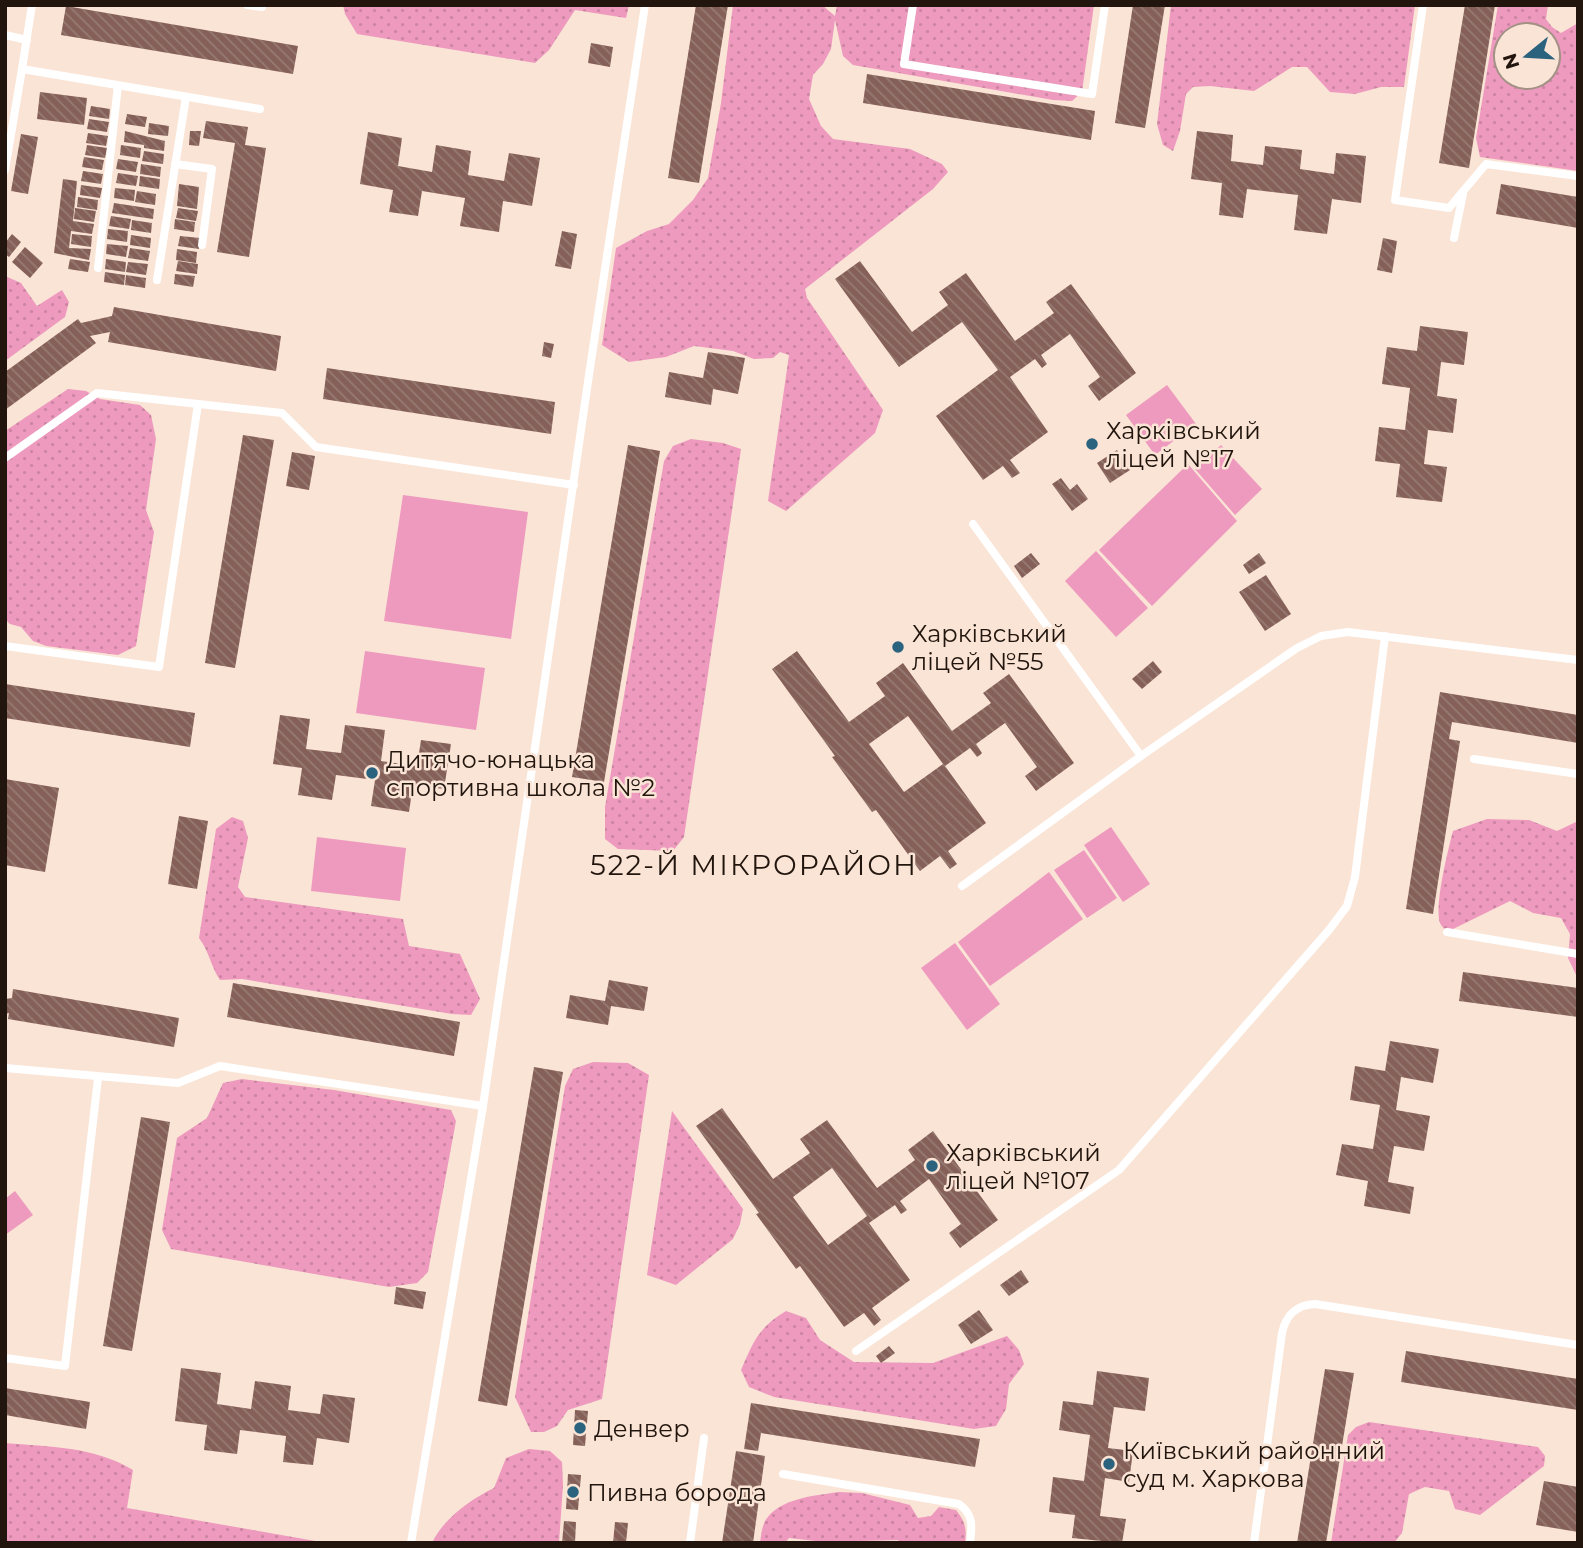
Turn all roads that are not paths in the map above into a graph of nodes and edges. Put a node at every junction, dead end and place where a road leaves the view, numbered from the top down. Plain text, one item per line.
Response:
1 (32, 5) edge
2 (247, 5) edge
3 (262, 5) edge
4 (645, 5) edge
5 (913, 5) edge
6 (1105, 5) edge
7 (1423, 5) edge
8 (5, 35) edge
9 (27, 40) junction
10 (22, 69) junction
11 (118, 85) junction
12 (186, 97) junction
13 (260, 109) dead end
14 (175, 164) junction
15 (5, 170) edge
16 (1578, 176) edge
17 (1463, 191) junction
18 (1454, 238) dead end
19 (202, 245) dead end
20 (98, 268) dead end
21 (157, 280) dead end
22 (198, 404) junction
23 (5, 458) edge
24 (574, 485) junction
25 (973, 524) dead end
26 (1385, 636) junction
27 (5, 646) edge
28 (1578, 660) edge
29 (1141, 756) junction
30 (1474, 759) dead end
31 (1578, 774) edge
32 (962, 886) dead end
33 (1447, 932) dead end
34 (1578, 954) edge
35 (5, 1068) edge
36 (98, 1078) junction
37 (483, 1106) junction
38 (1578, 1345) edge
39 (856, 1351) dead end
40 (5, 1358) edge
41 (704, 1438) dead end
42 (783, 1474) dead end
43 (411, 1543) edge
44 (690, 1543) edge
45 (970, 1543) edge
46 (1254, 1543) edge

1 - 9 lane
2 - 3 lane
4 - 24 lane
5 - 6 lane
7 - 17 lane
8 - 9 lane
9 - 10 lane
10 - 11 lane
10 - 15 lane
11 - 12 lane
11 - 20 lane
12 - 13 lane
12 - 14 lane
14 - 19 lane
14 - 21 lane
16 - 17 lane
17 - 18 lane
22 - 23 lane
22 - 24 lane
22 - 27 lane
24 - 37 lane
25 - 29 lane
26 - 28 lane
26 - 29 lane
26 - 39 lane
29 - 32 lane
30 - 31 lane
33 - 34 lane
35 - 36 lane
36 - 37 lane
36 - 40 lane
37 - 43 lane
38 - 46 lane
41 - 44 lane
42 - 45 lane

